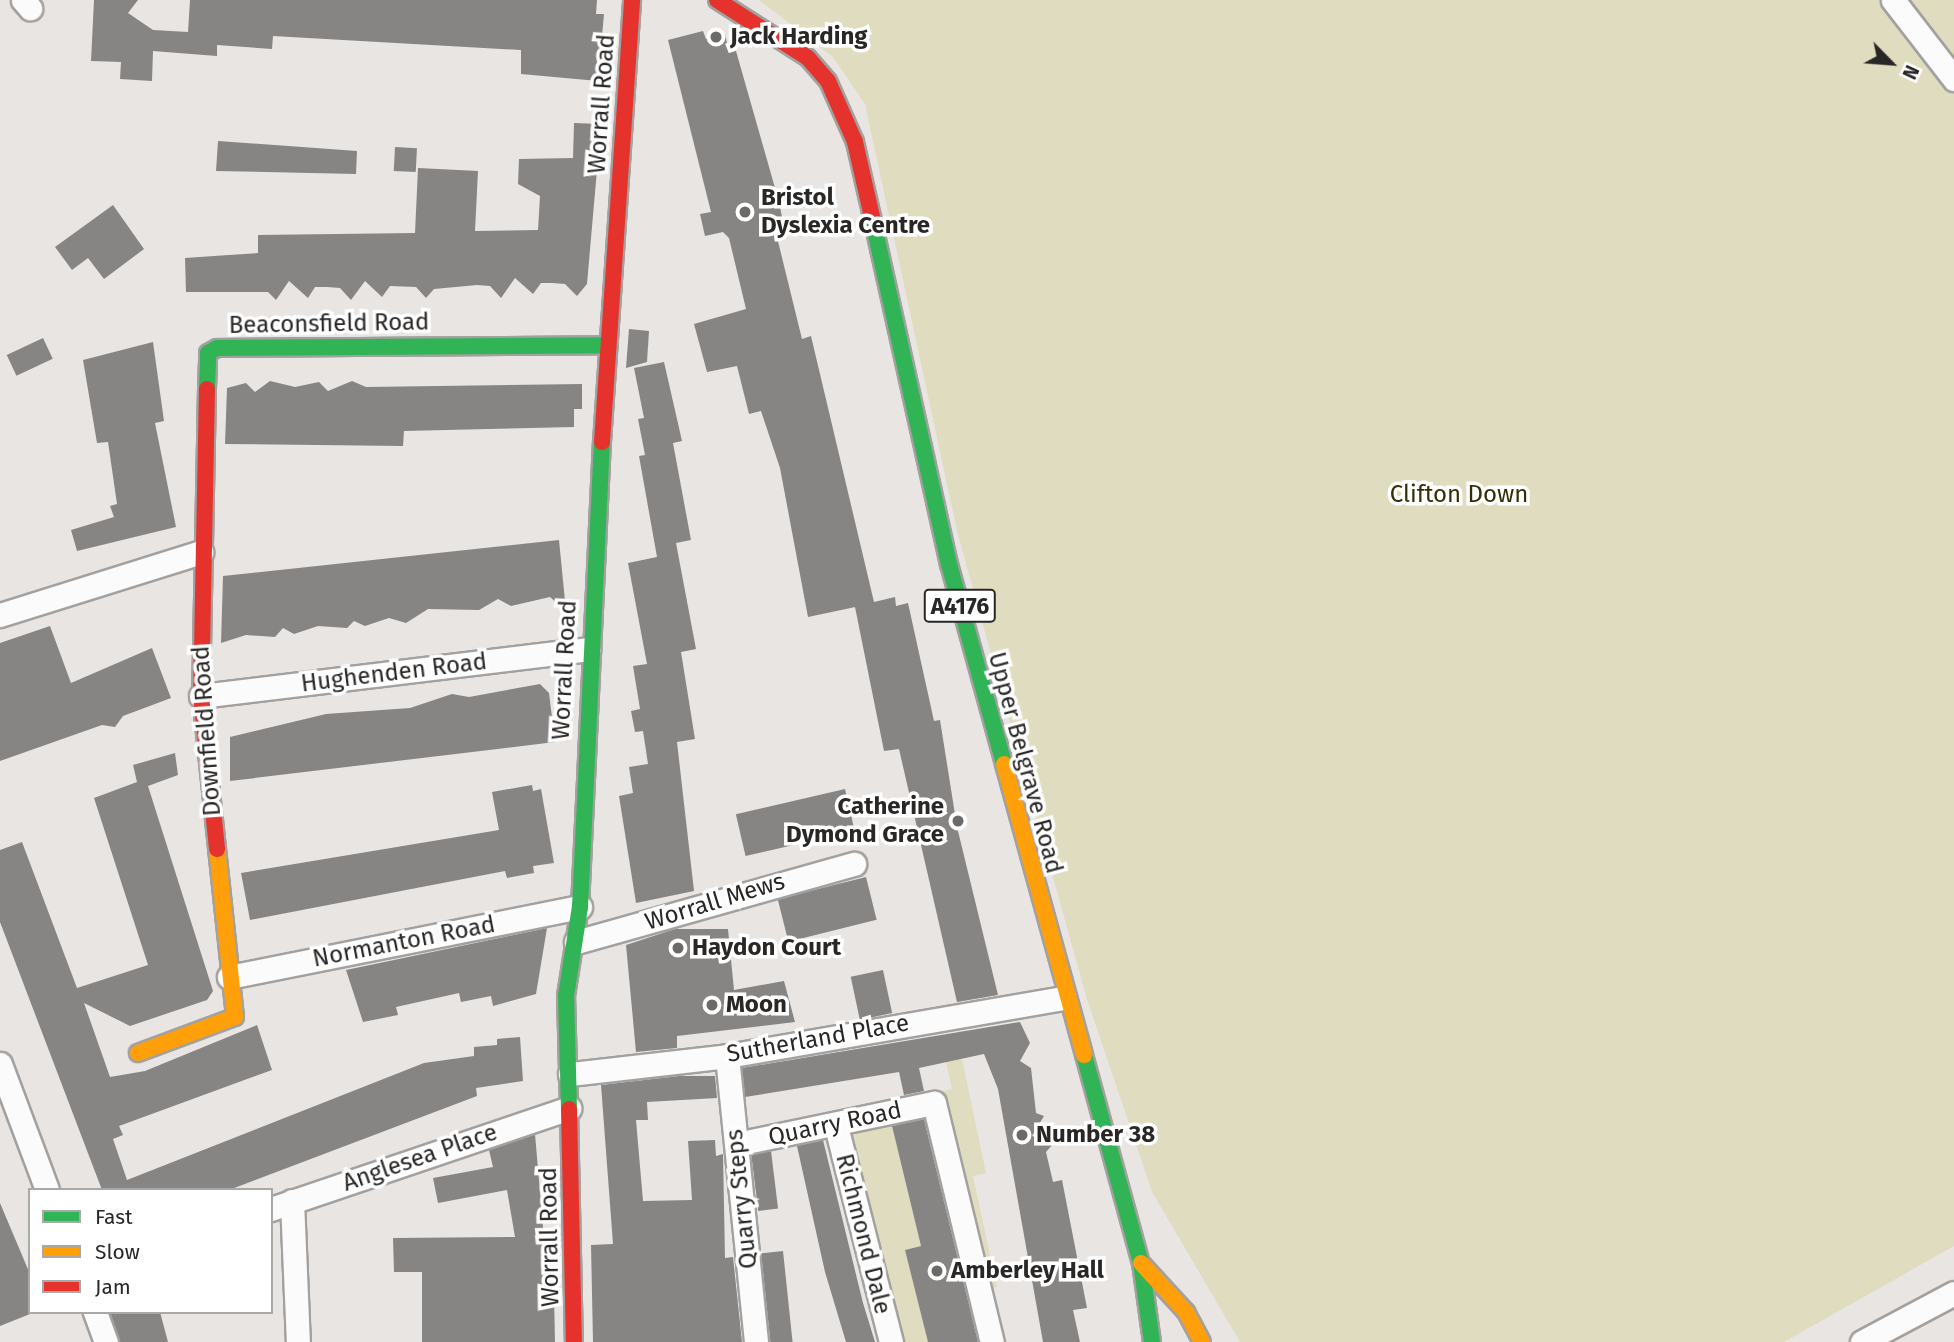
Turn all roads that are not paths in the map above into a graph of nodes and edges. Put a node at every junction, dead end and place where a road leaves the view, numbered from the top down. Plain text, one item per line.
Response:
1 (632, 0) edge
2 (717, 0) edge
3 (1893, 0) edge
4 (1954, 79) edge
5 (608, 345) junction
6 (201, 552) junction
7 (0, 615) edge
8 (588, 649) junction
9 (201, 696) junction
10 (854, 864) dead end
11 (580, 907) junction
12 (576, 942) junction
13 (229, 977) junction
14 (1064, 998) junction
15 (138, 1053) dead end
16 (727, 1056) junction
17 (0, 1064) edge
18 (570, 1074) junction
19 (569, 1108) junction
20 (836, 1126) junction
21 (737, 1144) junction
22 (46, 1188) edge
23 (282, 1205) edge
24 (1141, 1264) junction
25 (1954, 1293) edge
26 (96, 1314) edge
27 (106, 1342) edge
28 (298, 1342) edge
29 (574, 1342) edge
30 (756, 1342) edge
31 (891, 1342) edge
32 (992, 1342) edge
33 (1152, 1342) edge
34 (1202, 1342) edge
35 (1862, 1342) edge

1 - 5 street, Worrall Road
2 - 14 street, Upper Belgrave Road / A4176
3 - 4 street
5 - 6 street, Beaconsfield Road
5 - 8 street, Worrall Road
6 - 7 street
6 - 9 street, Downfield Road
8 - 9 street, Hughenden Road
8 - 11 street, Worrall Road
9 - 13 street, Downfield Road
10 - 12 street, Worrall Mews
11 - 12 street, Worrall Road
11 - 13 street, Normanton Road
12 - 18 street, Worrall Road
13 - 15 street, Downfield Road
14 - 16 street, Sutherland Place
14 - 24 street, Upper Belgrave Road / A4176
16 - 18 street, Sutherland Place
16 - 21 street, Quarry Steps
17 - 22 street
18 - 19 street, Worrall Road
19 - 23 street, Anglesea Place
19 - 29 street, Worrall Road
20 - 21 street, Quarry Road
20 - 31 street, Richmond Dale
20 - 32 street, Quarry Road
21 - 30 street, Quarry Steps
23 - 28 street
24 - 33 street, Upper Belgrave Road / A4176
24 - 34 street, Upper Belgrave Road / A4176
25 - 35 street
26 - 27 street

